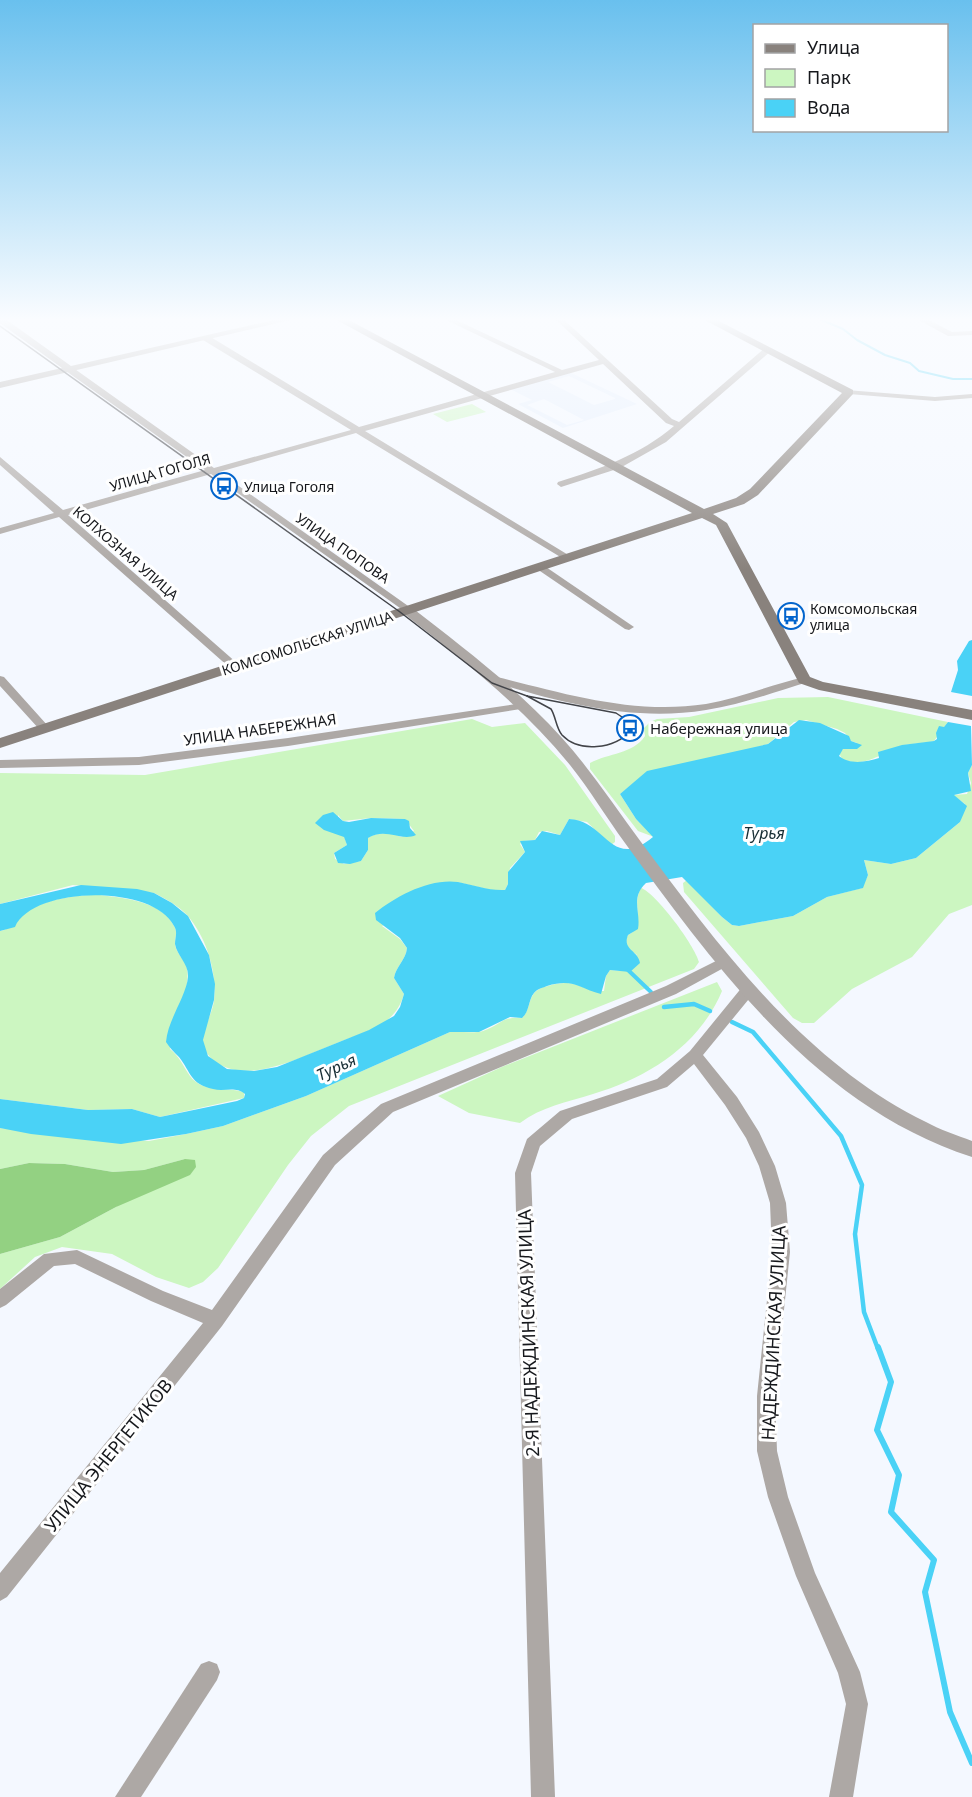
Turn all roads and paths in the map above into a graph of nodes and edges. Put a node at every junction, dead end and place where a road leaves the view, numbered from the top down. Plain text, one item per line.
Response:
1 (115, 402) edge
2 (311, 402) edge
3 (457, 402) edge
4 (495, 402) edge
5 (648, 402) edge
6 (706, 402) edge
7 (840, 402) edge
8 (679, 425) junction
9 (356, 429) junction
10 (0, 460) edge
11 (617, 466) junction
12 (212, 471) junction
13 (561, 484) dead end
14 (707, 513) junction
15 (61, 514) junction
16 (0, 531) edge
17 (567, 558) junction
18 (540, 567) junction
19 (407, 610) junction
20 (628, 627) dead end
21 (234, 666) junction
22 (0, 679) edge
23 (497, 680) junction
24 (804, 680) junction
25 (522, 706) junction
26 (972, 715) edge
27 (44, 728) junction
28 (0, 743) edge
29 (0, 764) edge
30 (724, 962) junction
31 (748, 990) junction
32 (695, 1055) junction
33 (972, 1149) edge
34 (0, 1300) edge
35 (216, 1320) junction
36 (0, 1590) edge
37 (209, 1672) dead end
38 (128, 1797) edge
39 (543, 1797) edge
40 (841, 1797) edge

1 - 12 street, УЛИЦА ПОПОВА
2 - 9 street
3 - 9 street, УЛИЦА ГОГОЛЯ
4 - 11 main road
5 - 8 street
6 - 8 street
7 - 14 main road, КОМСОМОЛЬСКАЯ УЛИЦА
8 - 11 street
9 - 12 street, УЛИЦА ГОГОЛЯ
9 - 17 street
10 - 15 street, КОЛХОЗНАЯ УЛИЦА
11 - 13 street
11 - 14 main road
12 - 15 street, УЛИЦА ГОГОЛЯ
12 - 19 street, УЛИЦА ПОПОВА
14 - 17 main road, КОМСОМОЛЬСКАЯ УЛИЦА
14 - 24 main road
15 - 16 street, УЛИЦА ГОГОЛЯ
15 - 21 street, КОЛХОЗНАЯ УЛИЦА
17 - 18 main road, КОМСОМОЛЬСКАЯ УЛИЦА
18 - 19 main road, КОМСОМОЛЬСКАЯ УЛИЦА
18 - 20 street
19 - 21 main road, КОМСОМОЛЬСКАЯ УЛИЦА
19 - 23 street
21 - 27 main road, КОМСОМОЛЬСКАЯ УЛИЦА
22 - 27 street
23 - 24 street
23 - 25 street
24 - 26 main road
25 - 29 street, УЛИЦА НАБЕРЕЖНАЯ
25 - 30 street
27 - 28 main road, КОМСОМОЛЬСКАЯ УЛИЦА
30 - 31 street
30 - 35 street, УЛИЦА ЭНЕРГЕТИКОВ
31 - 32 street, 2-Я НАДЕЖДИНСКАЯ УЛИЦА
31 - 33 street
32 - 39 street, 2-Я НАДЕЖДИНСКАЯ УЛИЦА
32 - 40 street, НАДЕЖДИНСКАЯ УЛИЦА
34 - 35 street
35 - 36 street, УЛИЦА ЭНЕРГЕТИКОВ
37 - 38 street

